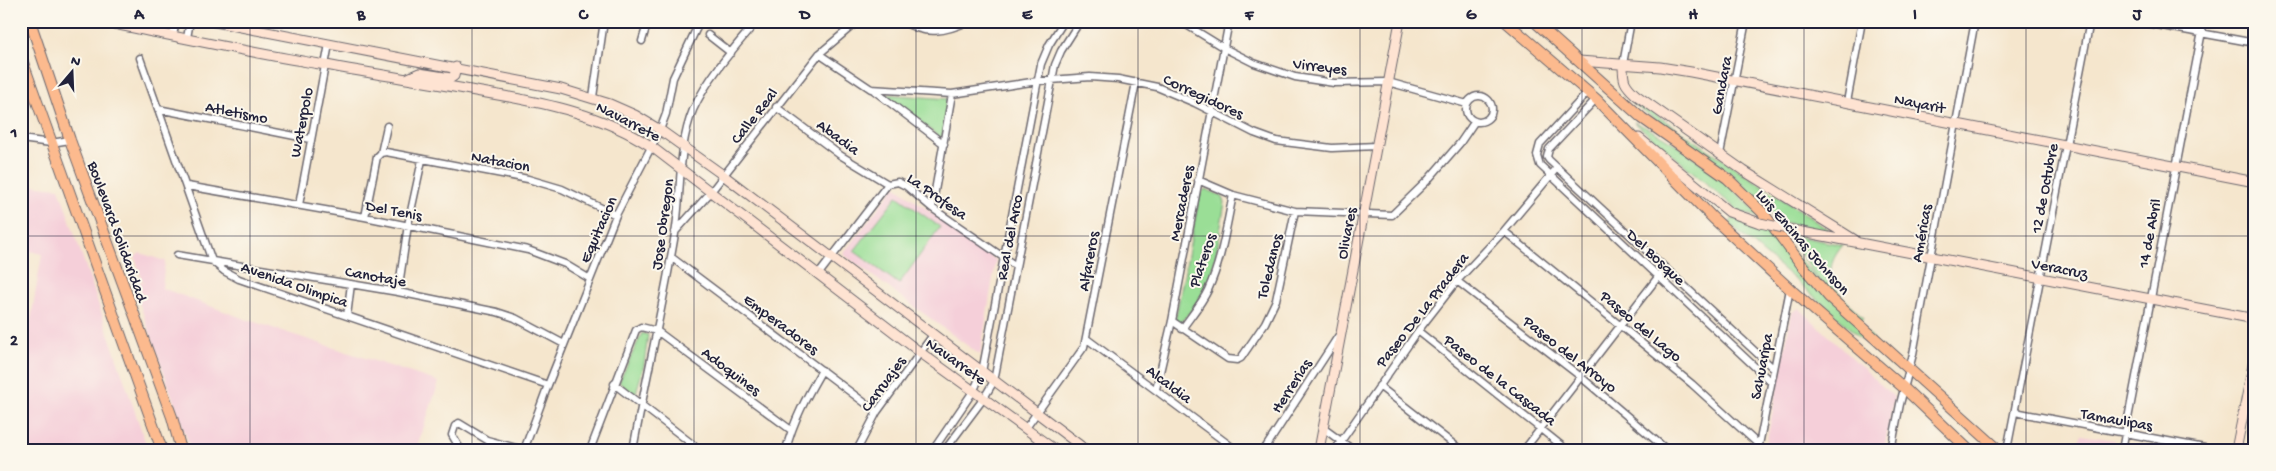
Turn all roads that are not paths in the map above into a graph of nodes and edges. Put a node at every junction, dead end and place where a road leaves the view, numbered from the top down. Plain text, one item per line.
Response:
1 (30, 21) edge
2 (99, 21) edge
3 (176, 21) edge
4 (190, 21) edge
5 (210, 21) edge
6 (604, 21) edge
7 (648, 21) edge
8 (700, 21) edge
9 (757, 21) edge
10 (858, 21) edge
11 (903, 21) edge
12 (969, 21) edge
13 (1064, 21) edge
14 (1080, 21) edge
15 (1180, 21) edge
16 (1229, 21) edge
17 (1400, 21) edge
18 (1505, 21) edge
19 (1534, 21) edge
20 (1631, 21) edge
21 (1746, 21) edge
22 (1862, 21) edge
23 (1975, 21) edge
24 (2090, 21) edge
25 (2135, 21) edge
26 (2204, 21) edge
27 (132, 24) edge
28 (2202, 33) junction
29 (173, 35) junction
30 (708, 35) dead end
31 (187, 38) junction
32 (642, 40) dead end
33 (2255, 43) edge
34 (329, 44) junction
35 (1224, 48) junction
36 (730, 53) junction
37 (819, 54) junction
38 (21, 57) edge
39 (140, 58) dead end
40 (1579, 61) junction
41 (1623, 64) junction
42 (325, 65) junction
43 (456, 68) junction
44 (408, 78) junction
45 (1051, 80) junction
46 (1735, 80) junction
47 (1038, 81) junction
48 (1136, 82) junction
49 (1388, 82) junction
50 (870, 88) junction
51 (1588, 92) junction
52 (952, 94) junction
53 (593, 97) junction
54 (1596, 99) junction
55 (1847, 102) junction
56 (1467, 104) junction
57 (776, 107) junction
58 (158, 109) junction
59 (1211, 111) junction
60 (1608, 112) junction
61 (1475, 121) junction
62 (1955, 124) junction
63 (388, 126) dead end
64 (660, 130) junction
65 (21, 139) edge
66 (310, 139) junction
67 (70, 140) junction
68 (50, 143) junction
69 (944, 144) junction
70 (2066, 144) junction
71 (1376, 146) junction
72 (652, 147) junction
73 (684, 148) junction
74 (1720, 154) junction
75 (379, 155) junction
76 (422, 160) junction
77 (2175, 166) junction
78 (1556, 169) junction
79 (682, 171) junction
80 (723, 175) junction
81 (1550, 176) junction
82 (1198, 180) junction
83 (2255, 182) edge
84 (888, 184) junction
85 (187, 186) junction
86 (710, 193) junction
87 (1233, 196) junction
88 (299, 205) junction
89 (932, 208) junction
90 (1295, 211) junction
91 (1364, 212) junction
92 (616, 215) junction
93 (366, 217) junction
94 (408, 225) junction
95 (1504, 231) junction
96 (675, 232) junction
97 (1860, 242) junction
98 (177, 255) dead end
99 (1930, 256) junction
100 (670, 257) junction
101 (830, 257) junction
102 (1004, 258) junction
103 (212, 261) junction
104 (1016, 266) junction
105 (1666, 268) junction
106 (818, 275) junction
107 (1658, 277) junction
108 (2039, 278) junction
109 (590, 279) junction
110 (1457, 281) junction
111 (351, 284) junction
112 (1790, 289) junction
113 (398, 292) junction
114 (2150, 300) junction
115 (347, 316) junction
116 (2255, 319) edge
117 (1172, 321) junction
118 (1621, 324) junction
119 (1182, 329) junction
120 (657, 331) junction
121 (1418, 331) junction
122 (1339, 334) junction
123 (933, 335) junction
124 (990, 337) junction
125 (1003, 338) junction
126 (1087, 339) junction
127 (564, 344) junction
128 (921, 353) junction
129 (2255, 355) edge
130 (1774, 369) junction
131 (1909, 369) junction
132 (822, 370) junction
133 (982, 372) junction
134 (1580, 377) junction
135 (994, 380) junction
136 (1771, 382) junction
137 (614, 384) junction
138 (548, 385) junction
139 (1379, 386) junction
140 (1904, 388) junction
141 (974, 390) junction
142 (1156, 390) junction
143 (984, 398) junction
144 (641, 405) junction
145 (877, 412) junction
146 (2015, 412) junction
147 (1037, 413) junction
148 (1026, 428) junction
149 (1324, 428) junction
150 (1540, 428) junction
151 (791, 430) junction
152 (2125, 433) junction
153 (1342, 441) junction
154 (500, 447) edge
155 (1759, 448) edge
156 (1893, 449) edge
157 (162, 450) edge
158 (181, 450) edge
159 (463, 450) edge
160 (524, 450) edge
161 (590, 450) edge
162 (633, 450) edge
163 (700, 450) edge
164 (786, 450) edge
165 (857, 450) edge
166 (933, 450) edge
167 (945, 450) edge
168 (1055, 450) edge
169 (1086, 450) edge
170 (1236, 450) edge
171 (1264, 450) edge
172 (1319, 450) edge
173 (1335, 450) edge
174 (1353, 450) edge
175 (1461, 450) edge
176 (1524, 450) edge
177 (1567, 450) edge
178 (1667, 450) edge
179 (1969, 450) edge
180 (1999, 450) edge
181 (2008, 450) edge
182 (2122, 450) edge
183 (2215, 450) edge
184 (2236, 450) edge

1 - 67 main road, Boulevard Solidaridad
2 - 27 main road, Navarrete
3 - 29 street
4 - 31 street
5 - 34 main road, Navarrete
6 - 53 street
7 - 32 street
8 - 64 street, Equitacion
9 - 36 street, Jose Obregon
10 - 37 street, Calle Real
11 - 12 street
13 - 47 street, Real del Arco
14 - 45 street, Real del Arco
15 - 35 street, Virreyes
16 - 35 street, Mercaderes
17 - 49 main road, Olivares
18 - 51 main road
19 - 40 main road, Luis Encinas Johnson
20 - 41 street
21 - 46 street, Gandara
22 - 55 street
23 - 62 street, Américas
24 - 70 street, 12 de Octubre
25 - 28 street
26 - 28 street, 14 de Abril
27 - 29 main road, Navarrete
28 - 33 street
28 - 77 street, 14 de Abril
29 - 31 main road, Navarrete
30 - 36 street
31 - 42 main road, Navarrete
34 - 42 street, Waterpolo
34 - 43 main road, Navarrete
35 - 49 street, Virreyes
35 - 59 street, Mercaderes
36 - 73 street, Jose Obregon
37 - 50 street, Corregidores
37 - 57 street, Calle Real
38 - 68 main road, Boulevard Solidaridad
39 - 58 street
40 - 41 main road, Nayarit
40 - 131 main road, Luis Encinas Johnson
41 - 46 main road, Nayarit
41 - 74 main road
42 - 44 main road, Navarrete
42 - 66 street, Waterpolo
43 - 44 main road
43 - 53 main road, Navarrete
44 - 72 main road, Navarrete
45 - 47 street, Corregidores
45 - 48 street, Corregidores
45 - 104 street, Real del Arco
46 - 55 main road, Nayarit
46 - 74 street, Gandara
47 - 52 street, Corregidores
47 - 102 street, Real del Arco
48 - 59 street, Corregidores
48 - 126 street, Alfareros
49 - 56 street, Virreyes
49 - 71 main road, Olivares
50 - 52 street, Corregidores
50 - 69 street, Corregidores
51 - 54 main road
51 - 81 street, Del Bosque
52 - 69 street
53 - 64 main road, Navarrete
54 - 60 main road
54 - 78 street, Del Bosque
55 - 62 main road, Nayarit
56 - 61 street
56 - 61 street
57 - 80 street, Calle Real
57 - 84 street, Abadia
58 - 66 street, Atletismo
58 - 85 street
59 - 71 street, Corregidores
59 - 82 street, Mercaderes
60 - 97 main road, Veracruz, bridge
60 - 112 main road
61 - 91 street
62 - 70 main road, Nayarit
62 - 99 street, Américas
63 - 75 street
64 - 72 street, Equitacion
64 - 73 main road, Navarrete
65 - 68 street
66 - 88 street, Waterpolo
67 - 68 street
67 - 158 main road, Boulevard Solidaridad
68 - 157 main road, Boulevard Solidaridad
69 - 89 street
70 - 77 main road, Nayarit
70 - 108 street, 12 de Octubre
71 - 91 main road, Olivares
72 - 79 main road, Navarrete
72 - 92 street, Equitacion
73 - 79 street, Jose Obregon
73 - 80 main road, Navarrete
74 - 97 main road
75 - 76 street, Natacion
75 - 93 street
76 - 92 street, Natacion
76 - 94 street
77 - 83 main road, Nayarit
77 - 114 street, 14 de Abril
78 - 81 street, Paseo De La Pradera
78 - 105 street, Del Bosque
79 - 86 main road, Navarrete
79 - 96 street, Jose Obregon
80 - 86 street, Calle Real
80 - 101 main road, Navarrete
81 - 95 street, Paseo De La Pradera
81 - 107 street, Del Bosque
82 - 87 street
82 - 117 street, Mercaderes
84 - 89 street, La Profesa
84 - 101 street, La Profesa
85 - 88 street, Del Tenis
85 - 103 street
86 - 96 street, Calle Real
86 - 106 main road, Navarrete
87 - 90 street
87 - 119 street, Plateros
88 - 93 street, Del Tenis
89 - 102 street, La Profesa
90 - 91 street
90 - 119 street, Toledanos
91 - 122 main road, Olivares
92 - 109 street, Equitacion
93 - 94 street, Del Tenis
94 - 109 street, Del Tenis
94 - 113 street
95 - 110 street, Paseo De La Pradera
95 - 118 street, Paseo del Lago
96 - 100 street, Jose Obregon
97 - 99 main road, Veracruz
98 - 103 street, Canotaje
99 - 108 main road, Veracruz
99 - 131 street, Américas
100 - 120 street, Jose Obregon
100 - 132 street, Emperadores
101 - 106 street, La Profesa
101 - 123 main road, Navarrete
102 - 104 street, La Profesa
102 - 124 street, Real del Arco
103 - 111 street, Canotaje
103 - 115 street, Avenida Olimpica
104 - 125 street, Real del Arco
105 - 107 street
105 - 130 street, Del Bosque
106 - 128 main road, Navarrete
107 - 118 street
107 - 136 street, Del Bosque
108 - 114 main road, Veracruz
108 - 146 street, 12 de Octubre
109 - 127 street, Equitacion
110 - 121 street, Paseo De La Pradera
110 - 134 street, Paseo del Arroyo
111 - 113 street, Canotaje
111 - 115 street
112 - 130 street, Sahuaripa
112 - 140 main road
113 - 127 street, Canotaje
114 - 116 main road, Veracruz
114 - 152 street, 14 de Abril
115 - 138 street, Avenida Olimpica
117 - 119 street, Toledanos
117 - 142 street, Mercaderes
118 - 134 street
118 - 155 street, Paseo del Lago
120 - 137 street
120 - 144 street, Jose Obregon
120 - 151 street, Adoquines
121 - 139 street, Paseo De La Pradera
121 - 150 street, Paseo de la Cascada
122 - 149 main road, Olivares
122 - 171 street, Herrerias
123 - 128 street, Carruajes
123 - 133 main road, Navarrete
124 - 125 street
124 - 133 street, Real del Arco
125 - 135 street, Real del Arco
126 - 142 street, Alcaldia
126 - 147 street, Alfareros
127 - 138 street, Equitacion
128 - 141 main road, Navarrete
128 - 145 street, Carruajes
129 - 184 main road
130 - 136 street, Sahuaripa
131 - 140 street, Américas
131 - 180 main road, Luis Encinas Johnson
132 - 145 street, Emperadores
132 - 151 street
133 - 135 main road, Navarrete
133 - 141 street, Real del Arco
134 - 150 street
134 - 178 street, Paseo del Arroyo
135 - 143 street, Real del Arco
135 - 147 main road, Navarrete
136 - 155 street, Sahuaripa
137 - 144 street
137 - 161 street
138 - 160 street, Equitacion
139 - 153 street, Paseo De La Pradera
139 - 175 street
140 - 156 street, Américas
140 - 179 main road
141 - 143 main road, Navarrete
141 - 166 street, Real del Arco
142 - 170 street, Alcaldia
143 - 148 main road, Navarrete
143 - 167 street, Real del Arco
144 - 162 street, Jose Obregon
144 - 163 street
145 - 165 street, Carruajes
146 - 152 street, Tamaulipas
146 - 181 street, 12 de Octubre
147 - 148 street, Alfareros
147 - 169 main road, Navarrete
148 - 168 main road, Navarrete
149 - 153 street
149 - 172 main road, Olivares
150 - 176 street
150 - 177 street, Paseo de la Cascada
151 - 164 street
152 - 182 street, 14 de Abril
152 - 183 street, Tamaulipas
153 - 173 street, Paseo De La Pradera
153 - 174 street
154 - 159 street
154 - 160 street

